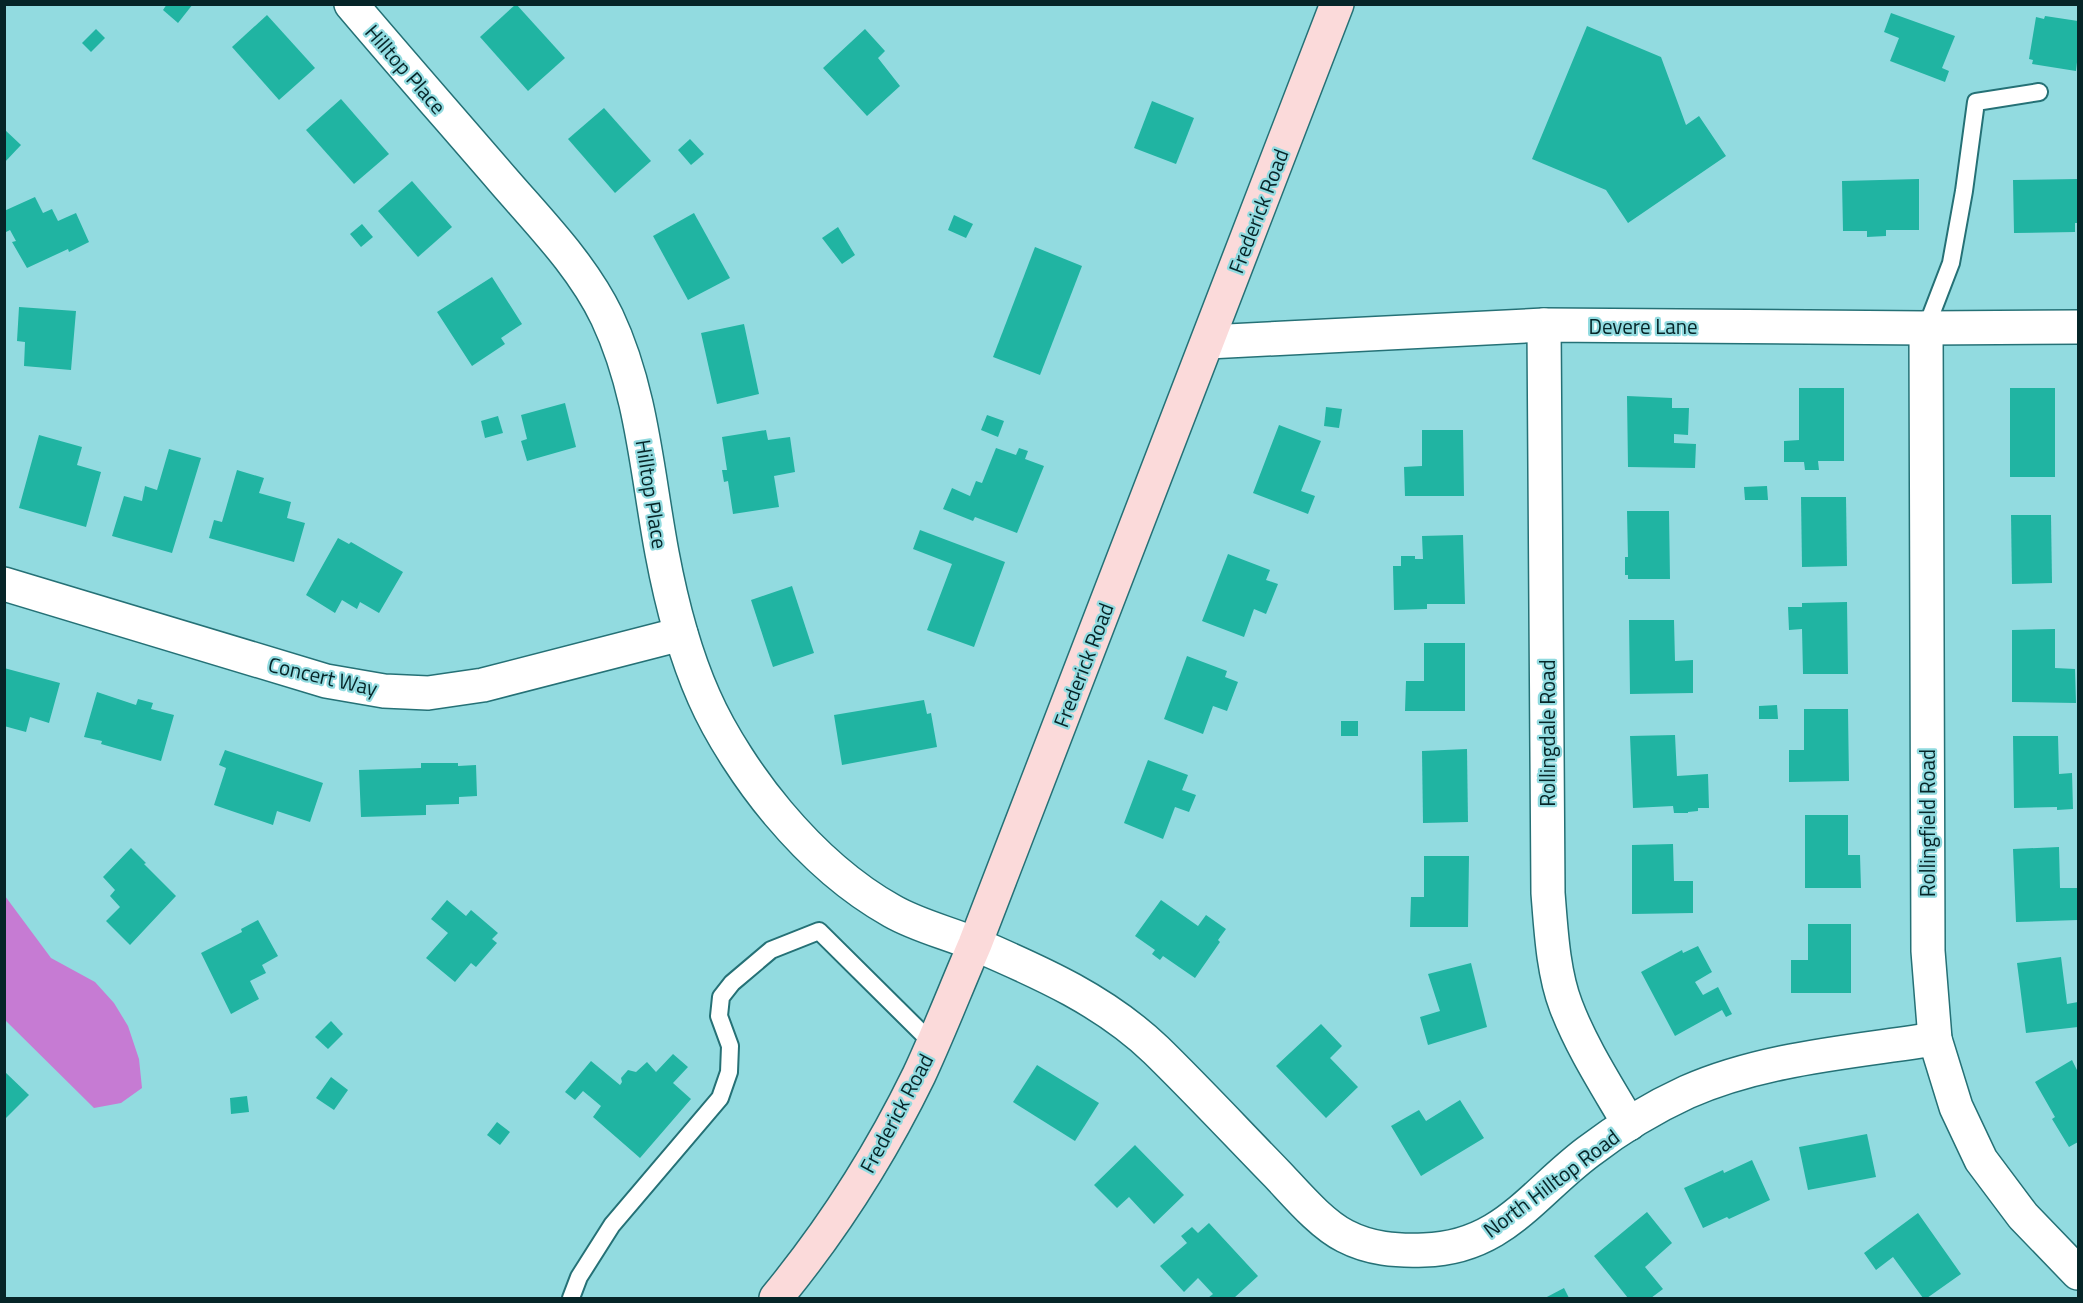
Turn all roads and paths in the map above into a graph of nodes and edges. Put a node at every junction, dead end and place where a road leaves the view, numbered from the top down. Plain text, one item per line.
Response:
1 (351, 4) edge
2 (1337, 4) edge
3 (2039, 92) dead end
4 (1544, 325) junction
5 (2079, 327) edge
6 (1926, 328) junction
7 (1208, 342) junction
8 (4, 584) edge
9 (681, 634) junction
10 (975, 944) junction
11 (1935, 1039) junction
12 (932, 1043) junction
13 (1629, 1124) junction
14 (2079, 1273) edge
15 (571, 1299) edge
16 (776, 1299) edge

1 - 9 street, Hilltop Place
2 - 7 main road, Frederick Road
3 - 6 lane
4 - 6 street, Devere Lane
4 - 7 street, Devere Lane
4 - 13 street, Rollingdale Road
5 - 6 street, Devere Lane
6 - 11 street, Rollingfield Road
7 - 10 main road, Frederick Road
8 - 9 street, Concert Way
9 - 10 street, Hilltop Place
10 - 12 main road, Frederick Road
10 - 13 street, North Hilltop Road
11 - 13 street, North Hilltop Road
11 - 14 street, Rollingfield Road
12 - 15 lane
12 - 16 main road, Frederick Road

